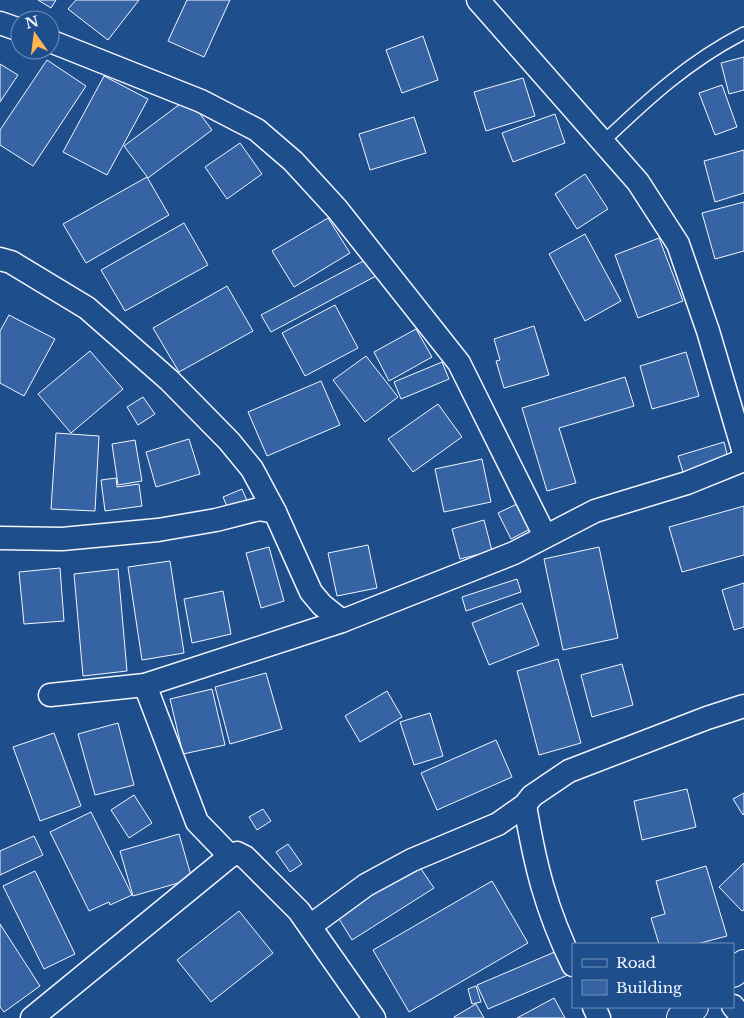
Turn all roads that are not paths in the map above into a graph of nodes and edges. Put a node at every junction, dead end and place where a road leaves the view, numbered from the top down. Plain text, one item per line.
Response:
1 (478, 0) edge
2 (744, 33) edge
3 (60, 45) edge
4 (603, 142) junction
5 (0, 259) edge
6 (744, 453) edge
7 (744, 460) edge
8 (274, 512) junction
9 (545, 536) junction
10 (0, 538) edge
11 (342, 621) junction
12 (145, 685) junction
13 (50, 695) dead end
14 (744, 706) edge
15 (525, 805) junction
16 (230, 856) junction
17 (310, 926) junction
18 (572, 963) edge
19 (744, 964) edge
20 (734, 973) edge
21 (734, 1007) edge
22 (693, 1008) edge
23 (32, 1018) edge
24 (374, 1018) edge
25 (681, 1018) edge
26 (743, 1018) edge

1 - 4 street
2 - 4 lane
3 - 9 street
4 - 6 street
5 - 8 street
7 - 9 street
8 - 10 street
8 - 11 street
9 - 11 street
11 - 12 street
12 - 13 street
12 - 16 street
14 - 15 street
15 - 17 street
15 - 18 street
16 - 17 street
16 - 23 street
17 - 24 street
19 - 20 street
21 - 26 street
22 - 25 street

